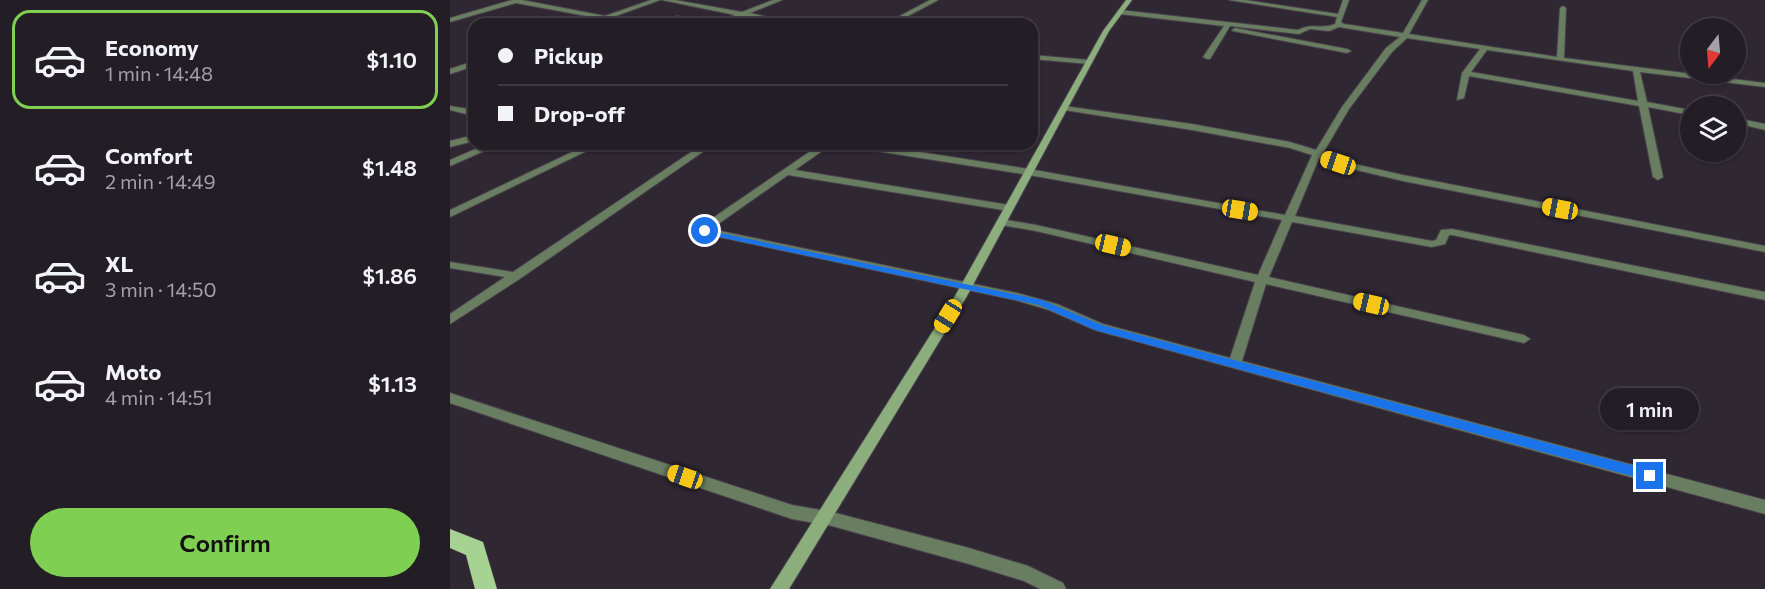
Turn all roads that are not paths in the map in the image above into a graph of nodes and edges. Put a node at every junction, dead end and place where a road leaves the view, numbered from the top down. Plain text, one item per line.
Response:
1 (518, 0) edge
2 (657, 0) edge
3 (665, 0) edge
4 (779, 0) edge
5 (934, 0) edge
6 (1129, 0) edge
7 (1232, 0) edge
8 (1346, 0) edge
9 (1425, 0) edge
10 (1563, 8) dead end
11 (1120, 12) junction
12 (742, 14) junction
13 (1341, 16) junction
14 (605, 18) joint
15 (732, 18) edge
16 (764, 18) edge
17 (900, 18) edge
18 (450, 20) edge
19 (468, 24) edge
20 (1340, 25) junction
21 (1227, 26) junction
22 (1405, 36) junction
23 (1485, 48) junction
24 (1347, 51) dead end
25 (1207, 57) dead end
26 (1038, 58) edge
27 (1560, 59) junction
28 (450, 61) edge
29 (1089, 62) junction
30 (468, 64) edge
31 (468, 65) edge
32 (1636, 69) junction
33 (450, 72) edge
34 (1466, 73) junction
35 (1765, 85) edge
36 (1460, 98) dead end
37 (1643, 104) junction
38 (450, 108) edge
39 (1064, 108) junction
40 (1680, 110) edge
41 (468, 112) edge
42 (1746, 123) edge
43 (1765, 127) edge
44 (468, 140) edge
45 (450, 144) edge
46 (482, 150) edge
47 (583, 150) edge
48 (700, 150) edge
49 (818, 150) edge
50 (889, 150) edge
51 (1316, 155) junction
52 (450, 164) edge
53 (787, 172) junction
54 (1029, 172) junction
55 (1658, 177) dead end
56 (1009, 208) junction
57 (450, 214) edge
58 (1287, 218) junction
59 (1001, 222) junction
60 (1765, 249) edge
61 (450, 265) edge
62 (517, 276) junction
63 (1263, 279) junction
64 (967, 286) junction
65 (1765, 296) edge
66 (450, 320) edge
67 (1524, 339) dead end
68 (1234, 363) junction
69 (450, 398) edge
70 (1765, 507) edge
71 (823, 518) junction
72 (450, 538) edge
73 (481, 589) edge
74 (779, 589) edge
75 (1057, 589) edge

1 - 14 street
1 - 18 street
2 - 14 street
3 - 12 street
4 - 12 street
5 - 17 street
6 - 11 street
7 - 13 street
8 - 13 street
9 - 22 street
10 - 27 street
11 - 21 street
11 - 29 street
12 - 15 street
12 - 16 street
13 - 20 street
18 - 19 street
20 - 21 street
20 - 22 street
21 - 24 street
21 - 25 street
22 - 23 street
22 - 51 street
23 - 27 street
23 - 34 street
26 - 29 street
27 - 32 street
28 - 30 street
29 - 39 street
31 - 33 street
32 - 35 street
32 - 37 street
34 - 36 street
34 - 37 street
37 - 40 street
37 - 55 street
38 - 41 street
39 - 51 street
39 - 54 street
42 - 43 street
44 - 45 street
46 - 52 street
47 - 57 street
48 - 62 street
49 - 53 street
50 - 54 street
51 - 58 street
51 - 60 street
53 - 56 street
53 - 64 street
54 - 56 street
54 - 58 street
56 - 59 street
58 - 63 street
58 - 65 street
59 - 63 street
59 - 64 street
61 - 62 street
62 - 66 street
63 - 67 street
63 - 68 street
64 - 68 street
64 - 71 street
68 - 70 street
69 - 71 street
71 - 74 street
71 - 75 street
72 - 73 main road

